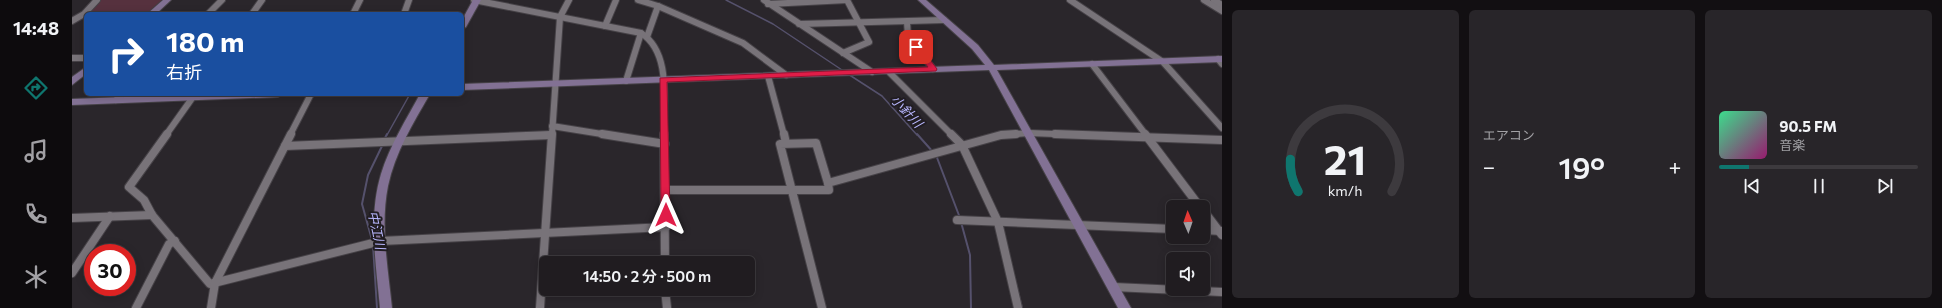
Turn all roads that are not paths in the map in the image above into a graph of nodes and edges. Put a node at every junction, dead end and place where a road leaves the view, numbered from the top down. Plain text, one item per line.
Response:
1 (97, 0) edge
2 (167, 0) edge
3 (222, 0) edge
4 (262, 0) edge
5 (360, 0) edge
6 (410, 0) edge
7 (476, 0) edge
8 (569, 0) edge
9 (616, 0) edge
10 (638, 0) edge
11 (847, 0) edge
12 (922, 0) edge
13 (1070, 0) edge
14 (1204, 0) edge
15 (1214, 0) edge
16 (766, 2) edge
17 (1222, 5) edge
18 (658, 6) junction
19 (1222, 11) edge
20 (88, 12) edge
21 (153, 12) edge
22 (210, 12) edge
23 (253, 12) edge
24 (354, 12) edge
25 (405, 12) edge
26 (84, 15) edge
27 (560, 17) junction
28 (944, 20) junction
29 (72, 21) edge
30 (464, 22) edge
31 (858, 22) junction
32 (908, 22) junction
33 (799, 24) junction
34 (605, 26) junction
35 (644, 35) junction
36 (844, 53) junction
37 (72, 58) edge
38 (84, 58) edge
39 (1220, 61) edge
40 (1163, 62) junction
41 (1092, 64) junction
42 (992, 68) junction
43 (934, 69) junction
44 (84, 72) edge
45 (872, 72) junction
46 (889, 72) junction
47 (786, 75) junction
48 (768, 76) junction
49 (663, 80) junction
50 (626, 81) junction
51 (72, 82) edge
52 (555, 84) junction
53 (464, 87) edge
54 (193, 96) edge
55 (310, 96) edge
56 (424, 96) edge
57 (120, 97) edge
58 (72, 102) edge
59 (552, 126) junction
60 (1222, 128) edge
61 (1029, 133) junction
62 (551, 135) junction
63 (1147, 137) junction
64 (1222, 140) edge
65 (396, 141) junction
66 (665, 144) junction
67 (786, 144) junction
68 (962, 145) junction
69 (285, 146) junction
70 (828, 183) junction
71 (792, 189) junction
72 (665, 190) junction
73 (1195, 200) edge
74 (152, 215) junction
75 (110, 216) junction
76 (72, 218) edge
77 (1210, 219) edge
78 (957, 220) dead end
79 (998, 222) junction
80 (1080, 225) junction
81 (666, 227) junction
82 (1166, 229) edge
83 (1210, 231) edge
84 (545, 232) junction
85 (1221, 232) edge
86 (175, 241) junction
87 (380, 241) junction
88 (665, 256) edge
89 (72, 273) edge
90 (215, 283) junction
91 (1114, 287) junction
92 (1222, 292) edge
93 (666, 296) edge
94 (136, 308) edge
95 (211, 308) edge
96 (386, 308) edge
97 (540, 308) edge
98 (667, 308) edge
99 (822, 308) edge
100 (1018, 308) edge
101 (1125, 308) edge

1 - 20 street
2 - 21 street
3 - 22 street
4 - 23 street
5 - 24 street
6 - 25 street
7 - 27 street
7 - 30 street
8 - 27 street
9 - 34 street
10 - 18 street
11 - 16 street
11 - 31 street
12 - 28 street
13 - 40 street
14 - 19 street
15 - 17 street
16 - 33 street
18 - 35 street
18 - 47 street
26 - 29 street
27 - 34 street
27 - 52 street
28 - 32 street
28 - 42 street
31 - 32 street
31 - 33 street
31 - 36 street
32 - 43 street
33 - 36 street
34 - 35 street
35 - 49 street
35 - 50 street
36 - 45 street
37 - 38 street
39 - 40 street
40 - 41 street
40 - 60 street
41 - 42 street
41 - 63 street
42 - 43 street
42 - 61 street
43 - 46 street
44 - 51 street
45 - 46 street
45 - 47 street
46 - 68 street
47 - 48 street
48 - 49 street
48 - 67 street
49 - 50 street
49 - 66 street
50 - 52 street
52 - 53 street
52 - 59 street
54 - 57 street
54 - 74 street
55 - 69 street
56 - 65 street
57 - 58 street
59 - 62 street
59 - 66 street
61 - 63 street
61 - 68 street
61 - 80 street
62 - 65 street
62 - 84 street
63 - 64 street
63 - 73 street
65 - 69 street
65 - 87 street
66 - 72 street
67 - 70 street
67 - 71 street
68 - 70 street
68 - 79 street
69 - 90 street
70 - 71 street
71 - 72 street
71 - 99 street
72 - 81 street
74 - 75 street
74 - 86 street
75 - 76 street
75 - 89 street
77 - 85 street
78 - 79 street
79 - 80 street
79 - 100 street
80 - 82 street
80 - 91 street
81 - 84 street
81 - 88 street
83 - 85 street
84 - 87 street
84 - 97 street
86 - 90 street
86 - 94 street
87 - 90 street
87 - 96 street
90 - 95 street
91 - 92 street
91 - 101 street
93 - 98 street

